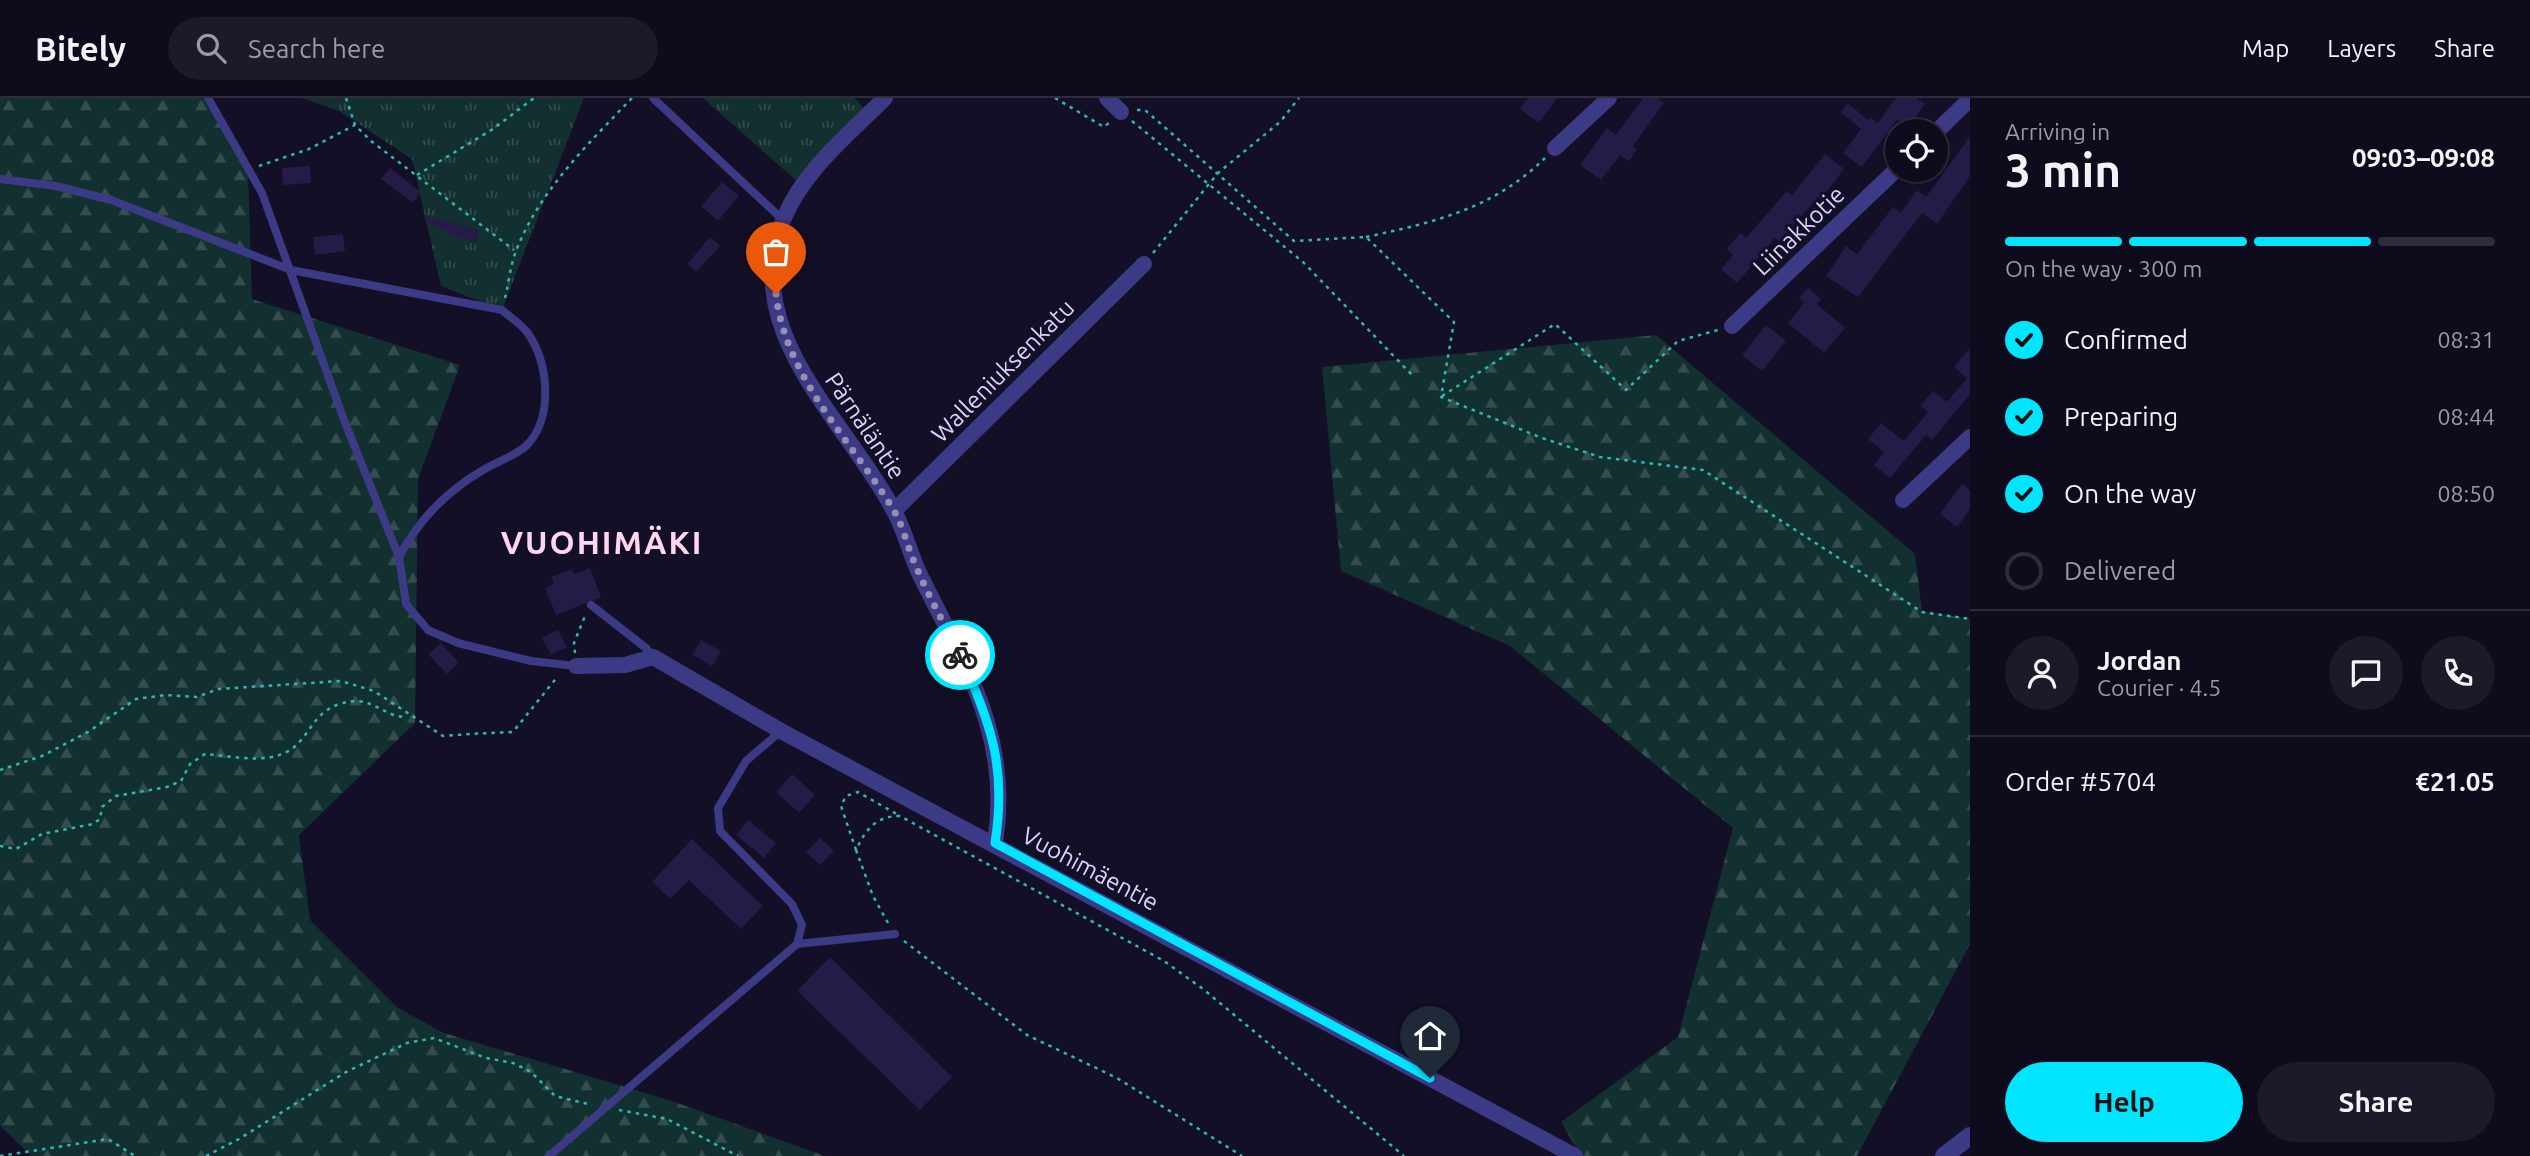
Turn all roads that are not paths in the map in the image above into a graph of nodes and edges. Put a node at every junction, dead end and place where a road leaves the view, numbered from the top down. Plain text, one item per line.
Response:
1 (208, 98) edge
2 (653, 98) edge
3 (886, 98) edge
4 (1107, 98) edge
5 (1609, 98) edge
6 (1970, 99) edge
7 (1121, 112) road end
8 (1948, 120) edge
9 (1555, 148) road end
10 (0, 179) edge
11 (1885, 180) edge
12 (783, 220) junction
13 (1144, 264) road end
14 (291, 270) junction
15 (1732, 326) road end
16 (1970, 438) edge
17 (1903, 500) dead end
18 (894, 511) junction
19 (399, 556) junction
20 (591, 605) road end
21 (653, 657) junction
22 (571, 666) joint
23 (781, 731) junction
24 (995, 843) junction
25 (895, 934) road end
26 (797, 944) junction
27 (1970, 1136) edge
28 (549, 1156) edge
29 (1575, 1156) edge
30 (1944, 1156) edge

1 - 14 lane
2 - 12 lane
3 - 12 street, Pärnäläntie
4 - 7 street
5 - 9 street
6 - 8 street
10 - 14 lane
11 - 15 street, Liinakkotie
12 - 18 street, Pärnäläntie
13 - 18 street, Walleniuksenkatu
14 - 19 lane
14 - 19 lane
16 - 17 street
18 - 24 street, Pärnäläntie
19 - 22 lane
20 - 21 lane
21 - 22 street
21 - 23 street, Vuohimäentie
23 - 24 street, Vuohimäentie
23 - 26 lane
24 - 29 street, Vuohimäentie
25 - 26 lane
26 - 28 lane
27 - 30 street

